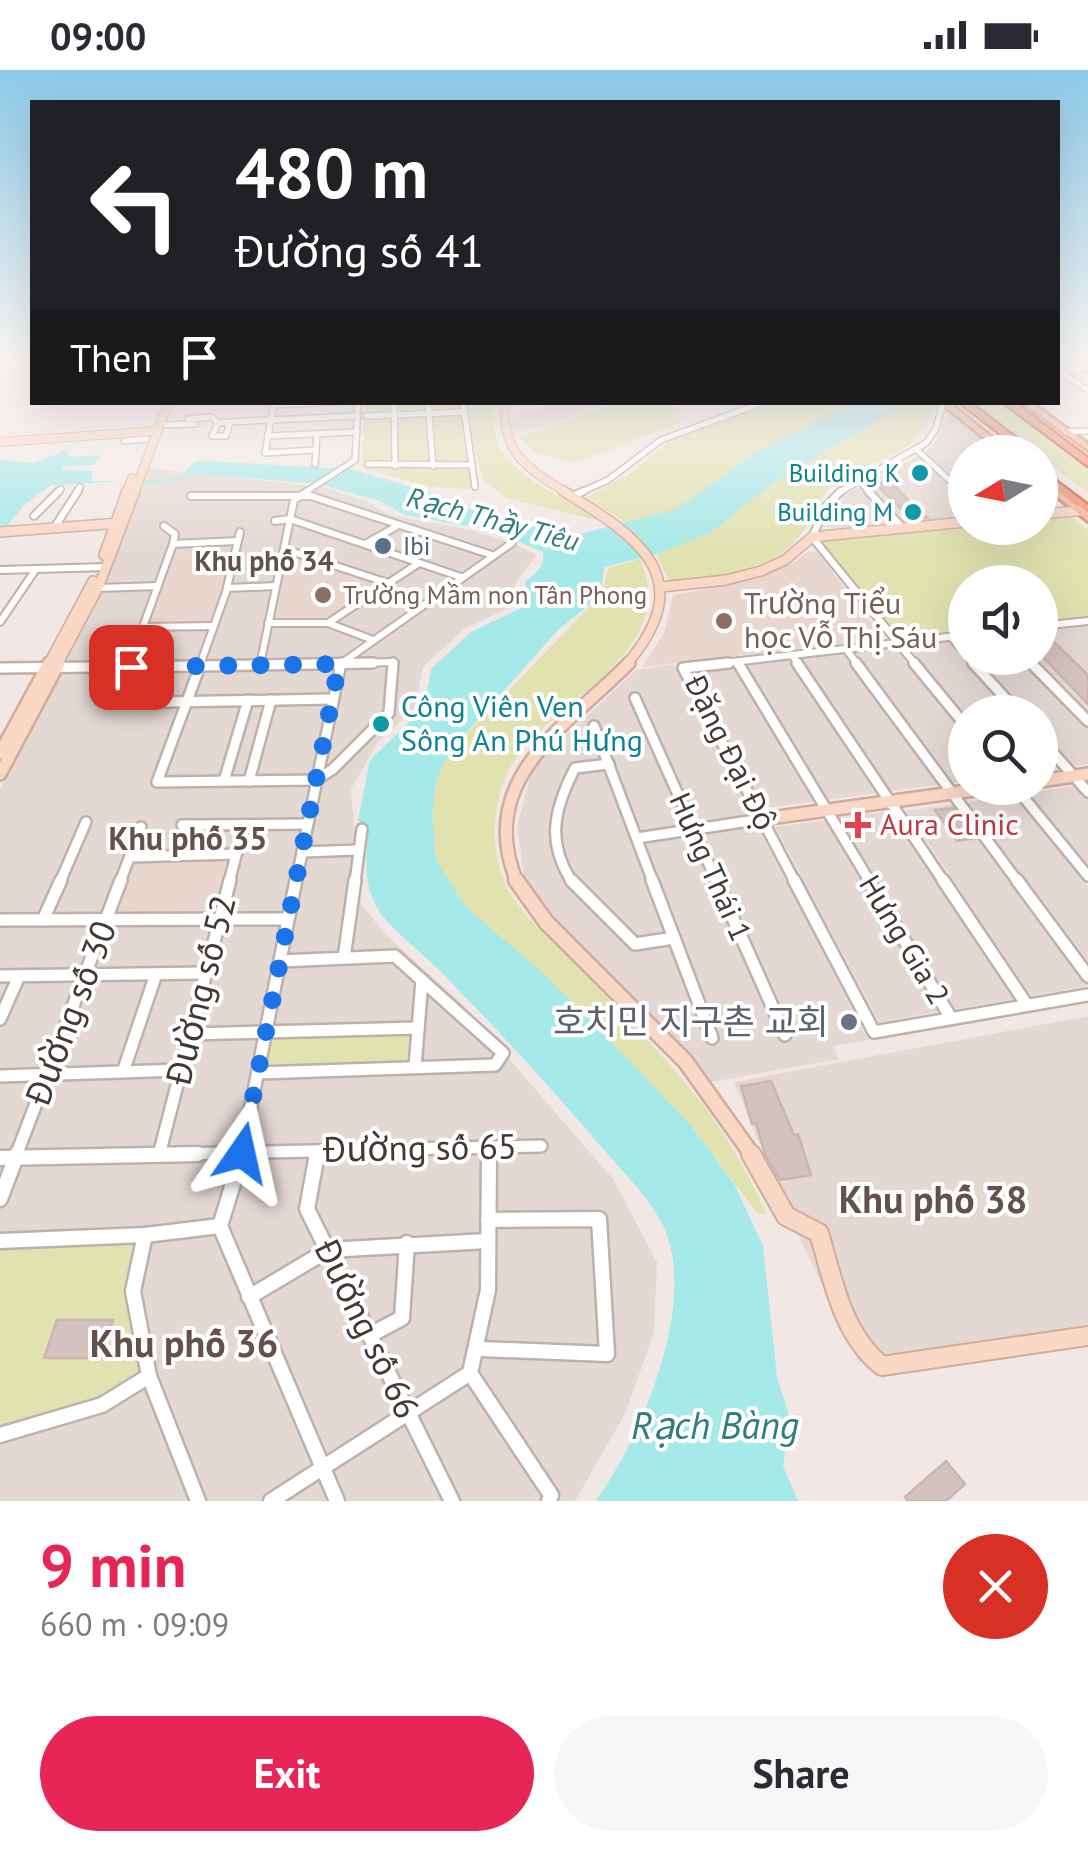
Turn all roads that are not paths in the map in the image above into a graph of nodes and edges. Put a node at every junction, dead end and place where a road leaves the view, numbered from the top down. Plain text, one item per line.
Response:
1 (218, 422) edge
2 (230, 422) edge
3 (157, 423) edge
4 (270, 423) edge
5 (359, 423) edge
6 (394, 423) edge
7 (430, 423) edge
8 (466, 423) edge
9 (501, 423) edge
10 (708, 423) edge
11 (937, 423) edge
12 (1035, 423) edge
13 (1047, 423) edge
14 (1050, 423) edge
15 (195, 424) dead end
16 (1088, 430) edge
17 (153, 432) junction
18 (357, 432) junction
19 (1062, 433) junction
20 (316, 434) junction
21 (212, 436) joint
22 (268, 436) junction
23 (124, 441) dead end
24 (0, 442) edge
25 (315, 450) junction
26 (917, 450) junction
27 (1088, 452) edge
28 (1088, 463) edge
29 (315, 464) dead end
30 (368, 464) dead end
31 (472, 464) junction
32 (350, 466) joint
33 (395, 466) junction
34 (433, 466) junction
35 (1058, 475) edge
36 (857, 479) junction
37 (948, 479) edge
38 (474, 486) dead end
39 (80, 487) dead end
40 (61, 489) dead end
41 (1058, 490) edge
42 (304, 493) junction
43 (575, 495) junction
44 (192, 496) dead end
45 (1088, 498) edge
46 (1086, 512) edge
47 (1058, 513) edge
48 (34, 516) dead end
49 (290, 518) junction
50 (275, 521) dead end
51 (120, 523) junction
52 (948, 524) edge
53 (309, 525) junction
54 (399, 525) junction
55 (164, 526) dead end
56 (54, 528) junction
57 (903, 528) junction
58 (3, 532) edge
59 (812, 537) junction
60 (286, 538) junction
61 (512, 543) dead end
62 (173, 544) junction
63 (365, 544) junction
64 (284, 549) junction
65 (492, 555) junction
66 (418, 562) junction
67 (103, 567) junction
68 (36, 569) junction
69 (0, 570) edge
70 (461, 577) junction
71 (658, 579) junction
72 (388, 583) junction
73 (158, 586) junction
74 (276, 586) junction
75 (98, 588) junction
76 (227, 588) junction
77 (1088, 621) edge
78 (0, 622) edge
79 (328, 623) junction
80 (268, 624) junction
81 (1058, 624) edge
82 (214, 626) junction
83 (142, 627) junction
84 (948, 637) edge
85 (373, 640) junction
86 (899, 643) junction
87 (846, 649) junction
88 (792, 655) junction
89 (738, 662) junction
90 (339, 664) junction
91 (260, 665) junction
92 (199, 666) junction
93 (54, 667) junction
94 (122, 667) junction
95 (0, 668) edge
96 (985, 675) edge
97 (1044, 675) edge
98 (1003, 695) edge
99 (635, 698) dead end
100 (332, 699) junction
101 (248, 700) junction
102 (271, 700) junction
103 (186, 702) junction
104 (112, 703) dead end
105 (948, 703) edge
106 (1088, 721) edge
107 (594, 726) dead end
108 (0, 753) edge
109 (1058, 758) edge
110 (609, 764) junction
111 (0, 774) edge
112 (1088, 774) edge
113 (1074, 776) junction
114 (1058, 778) edge
115 (316, 780) junction
116 (249, 781) junction
117 (224, 782) junction
118 (948, 787) edge
119 (1088, 792) edge
120 (948, 793) edge
121 (890, 801) junction
122 (962, 805) edge
123 (1030, 805) edge
124 (827, 810) junction
125 (762, 819) junction
126 (86, 822) dead end
127 (307, 824) junction
128 (182, 825) dead end
129 (244, 825) junction
130 (142, 826) dead end
131 (694, 828) junction
132 (362, 829) dead end
133 (636, 838) junction
134 (359, 850) junction
135 (302, 852) junction
136 (236, 854) junction
137 (130, 857) junction
138 (1088, 876) edge
139 (219, 919) junction
140 (288, 919) junction
141 (42, 920) junction
142 (107, 920) junction
143 (1, 921) edge
144 (674, 938) junction
145 (344, 958) junction
146 (280, 961) junction
147 (205, 973) junction
148 (156, 974) junction
149 (86, 975) junction
150 (0, 976) edge
151 (19, 976) junction
152 (1088, 976) edge
153 (422, 980) junction
154 (1088, 995) edge
155 (1027, 1005) junction
156 (951, 1018) junction
157 (0, 1019) edge
158 (418, 1028) junction
159 (266, 1032) junction
160 (190, 1034) junction
161 (784, 1036) dead end
162 (712, 1038) dead end
163 (494, 1065) joint
164 (415, 1068) junction
165 (180, 1070) junction
166 (123, 1072) junction
167 (258, 1073) junction
168 (47, 1074) junction
169 (0, 1076) edge
170 (541, 1146) dead end
171 (489, 1147) junction
172 (316, 1151) junction
173 (242, 1153) junction
174 (158, 1155) junction
175 (0, 1158) edge
176 (16, 1158) junction
177 (0, 1199) edge
178 (488, 1220) junction
179 (220, 1226) junction
180 (145, 1235) junction
181 (0, 1241) edge
182 (487, 1241) junction
183 (407, 1244) junction
184 (328, 1250) junction
185 (250, 1296) junction
186 (370, 1335) junction
187 (1088, 1336) edge
188 (480, 1348) junction
189 (607, 1354) joint
190 (470, 1373) junction
191 (149, 1376) junction
192 (408, 1412) junction
193 (0, 1434) edge
194 (322, 1468) junction
195 (450, 1500) edge
196 (198, 1501) edge
197 (270, 1501) edge
198 (337, 1501) edge
199 (549, 1501) edge

1 - 21 street
2 - 21 street
3 - 17 street
4 - 22 street
5 - 18 street
6 - 33 street
7 - 34 street
8 - 31 street
9 - 43 street
10 - 43 street
11 - 26 street
12 - 28 highway
13 - 19 highway
14 - 19 main road
15 - 17 street
16 - 19 street
17 - 23 street
17 - 24 street
17 - 51 street
18 - 20 street
18 - 32 street
19 - 27 highway
20 - 22 street
20 - 25 street
22 - 25 street
25 - 29 street
26 - 36 street
26 - 37 street
30 - 33 street
31 - 34 street
31 - 38 street
32 - 42 street
33 - 34 street
35 - 45 highway
36 - 57 street
36 - 59 street
39 - 56 street
40 - 48 street
41 - 46 highway
42 - 44 street
42 - 49 street
42 - 54 street
43 - 71 street
46 - 47 street
49 - 50 street
49 - 53 street
49 - 60 street
51 - 56 street
51 - 67 street
52 - 57 street
53 - 60 street
53 - 63 street
54 - 63 street
54 - 65 street
55 - 62 street
56 - 58 street
57 - 59 street
59 - 71 street
59 - 86 street
60 - 64 street
61 - 65 street
62 - 73 street
62 - 76 street
63 - 66 street
64 - 72 street
64 - 74 street
65 - 70 street
66 - 70 street
66 - 72 street
67 - 68 street
67 - 75 street
67 - 93 street
68 - 69 street
68 - 78 street
70 - 85 street
71 - 187 street
72 - 79 street
73 - 75 street
73 - 83 street
74 - 76 street
74 - 80 street
75 - 93 street
76 - 82 street
77 - 81 street
79 - 80 street
79 - 85 street
80 - 91 street
82 - 83 street
82 - 92 street
83 - 94 street
84 - 86 street, Đặng Đại Độ
85 - 90 street
86 - 87 street, Đặng Đại Độ
86 - 105 street
87 - 88 street, Đặng Đại Độ
87 - 118 street
88 - 89 street, Đặng Đại Độ
88 - 121 street
89 - 124 street
89 - 125 street, Đặng Đại Độ
90 - 91 street
90 - 100 street
90 - 115 street
91 - 92 street
92 - 94 street
92 - 103 street
93 - 94 street
93 - 95 street
93 - 108 street
93 - 111 street
96 - 98 street
97 - 106 street
99 - 131 street, Hưng Thái 1
100 - 102 street
100 - 115 street
101 - 102 street
101 - 103 street
101 - 117 street
102 - 116 street
103 - 104 street
103 - 117 street
107 - 110 street
109 - 113 street
110 - 133 street
110 - 144 street
112 - 113 street
113 - 114 street
113 - 119 street
115 - 116 street
115 - 127 street
116 - 117 street
120 - 121 street
121 - 124 street
121 - 155 street
122 - 152 street
123 - 138 street
124 - 125 street
124 - 156 street, Hưng Gia 2
125 - 131 street
125 - 156 street, Đặng Đại Độ
126 - 141 street
127 - 129 street
127 - 135 street
128 - 129 street
129 - 136 street, Đường số 52
130 - 137 street, Đường số 30
131 - 133 street
131 - 161 street, Hưng Thái 1
132 - 134 street
133 - 144 street
134 - 135 street
134 - 145 street
135 - 140 street
136 - 137 street
136 - 139 street, Đường số 52
137 - 142 street, Đường số 30
139 - 140 street
139 - 142 street
139 - 147 street, Đường số 52
140 - 146 street
141 - 142 street
141 - 143 street
142 - 149 street, Đường số 30
144 - 162 street
145 - 146 street
145 - 153 street
146 - 159 street
147 - 148 street
147 - 160 street, Đường số 52
148 - 149 street
148 - 166 street
149 - 151 street
149 - 168 street, Đường số 30
150 - 151 street
151 - 157 street
153 - 158 street
153 - 163 street
154 - 155 street
155 - 156 street
158 - 159 street
158 - 164 street
159 - 160 street
159 - 167 street
160 - 165 street, Đường số 52
163 - 164 street
164 - 167 street
165 - 166 street
165 - 174 street, Đường số 52
166 - 168 street
167 - 173 street
168 - 169 street
168 - 176 street, Đường số 30
170 - 171 street, Đường số 65
171 - 172 street, Đường số 65
171 - 178 street
172 - 173 street, Đường số 65
172 - 184 street, Đường số 66
173 - 174 street, Đường số 65
173 - 179 street
174 - 176 street, Đường số 65
175 - 176 street, Đường số 65
176 - 177 street, Đường số 30
178 - 182 street
178 - 189 street
179 - 180 street
179 - 185 street
180 - 181 street
180 - 191 street
182 - 183 street
182 - 188 street
183 - 184 street
183 - 186 street
184 - 185 street
184 - 186 street, Đường số 66
185 - 194 street
186 - 192 street, Đường số 66
188 - 189 street
188 - 190 street
190 - 192 street
190 - 199 street
191 - 193 street
191 - 196 street
192 - 194 street
192 - 195 street, Đường số 66
194 - 197 street
194 - 198 street

